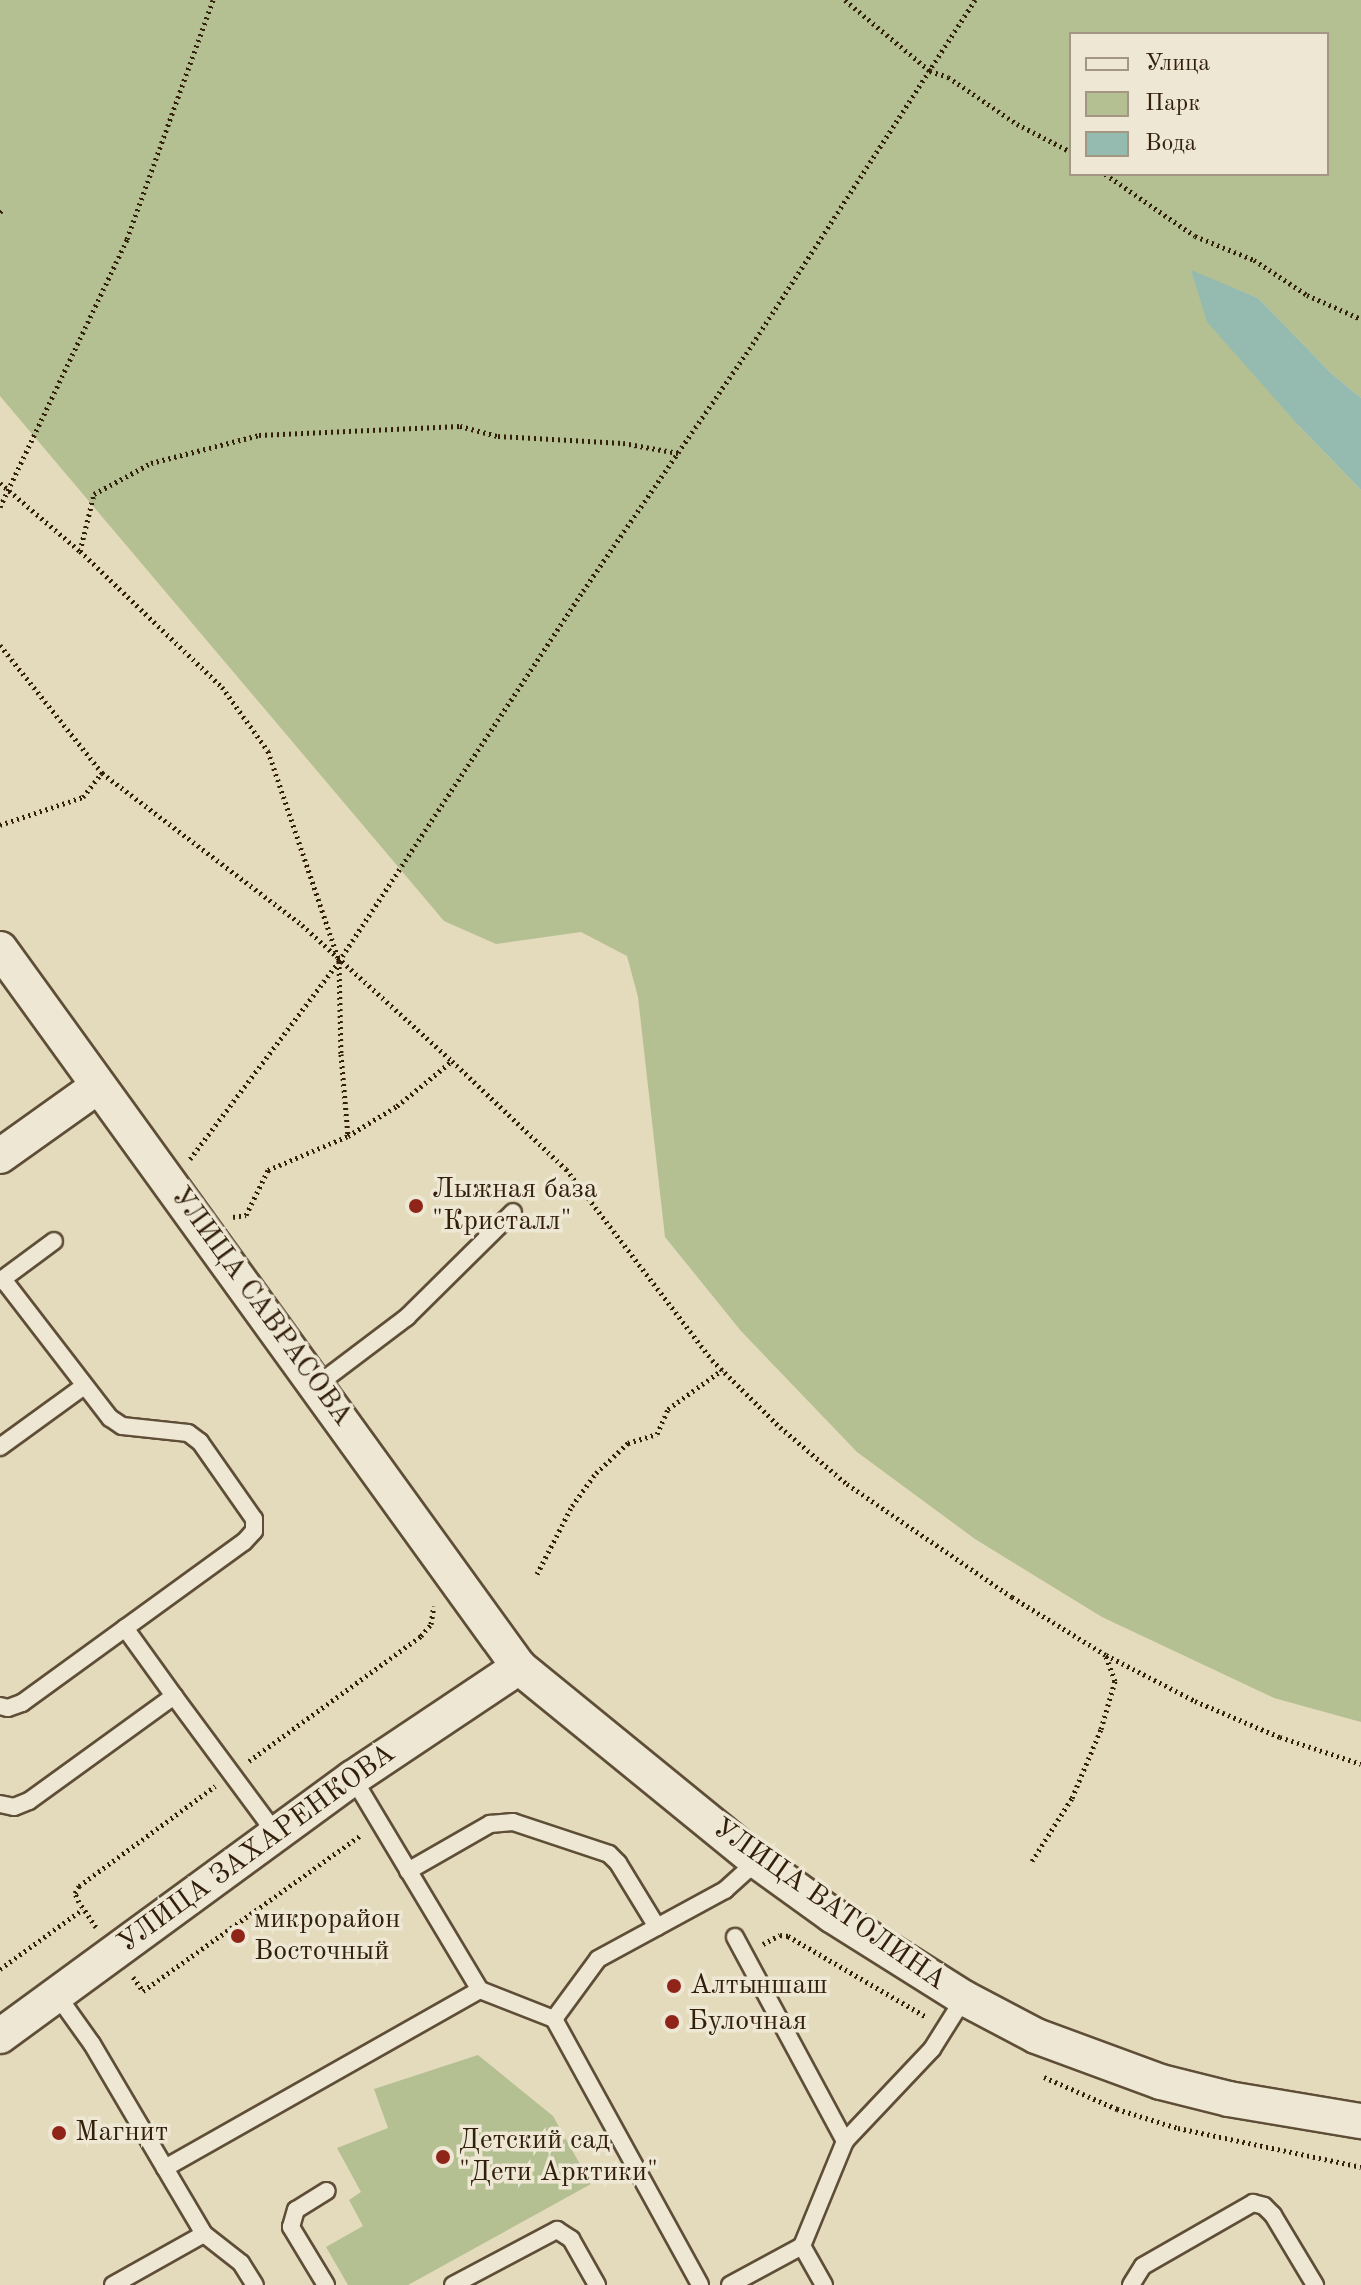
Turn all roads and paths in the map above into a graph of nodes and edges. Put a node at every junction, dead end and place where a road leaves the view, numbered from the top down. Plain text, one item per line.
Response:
1 (213, 0) edge
2 (845, 0) edge
3 (975, 0) edge
4 (930, 71) junction
5 (1069, 151) edge
6 (1108, 176) edge
7 (1361, 319) edge
8 (678, 453) junction
9 (0, 483) edge
10 (10, 489) junction
11 (0, 507) edge
12 (80, 551) junction
13 (0, 645) edge
14 (102, 773) junction
15 (0, 825) edge
16 (0, 949) edge
17 (339, 961) junction
18 (452, 1061) junction
19 (98, 1086) junction
20 (348, 1136) junction
21 (0, 1156) edge
22 (172, 1184) junction
23 (513, 1212) dead end
24 (219, 1218) dead end
25 (54, 1241) dead end
26 (2, 1280) edge
27 (722, 1370) junction
28 (317, 1385) junction
29 (84, 1386) junction
30 (0, 1447) edge
31 (537, 1574) dead end
32 (430, 1595) dead end
33 (125, 1628) junction
34 (1106, 1655) junction
35 (519, 1667) junction
36 (174, 1696) junction
37 (0, 1706) edge
38 (1361, 1764) edge
39 (232, 1774) junction
40 (353, 1778) junction
41 (0, 1804) edge
42 (379, 1822) junction
43 (276, 1834) junction
44 (757, 1861) junction
45 (1032, 1861) dead end
46 (408, 1871) junction
47 (83, 1909) junction
48 (657, 1927) junction
49 (735, 1937) dead end
50 (115, 1952) junction
51 (0, 1969) edge
52 (480, 1990) junction
53 (57, 1995) junction
54 (964, 1998) junction
55 (554, 2019) junction
56 (0, 2036) edge
57 (1361, 2121) edge
58 (845, 2141) junction
59 (165, 2168) junction
60 (327, 2191) dead end
61 (204, 2234) junction
62 (802, 2246) junction
63 (113, 2285) edge
64 (255, 2285) edge
65 (326, 2285) edge
66 (453, 2285) edge
67 (597, 2285) edge
68 (700, 2285) edge
69 (730, 2285) edge
70 (824, 2285) edge
71 (1131, 2285) edge
72 (1315, 2285) edge

1 - 10 path
2 - 4 path
3 - 4 path
4 - 5 path
4 - 8 path
6 - 7 path
8 - 12 path
8 - 17 path
9 - 10 path
10 - 11 path
10 - 12 path
12 - 17 path
13 - 14 path
14 - 15 path
14 - 17 path
16 - 19 street, УЛИЦА САВРАСОВА
17 - 18 path
17 - 20 path
17 - 22 path
18 - 20 path
18 - 27 path
19 - 21 street
19 - 22 street, УЛИЦА САВРАСОВА
20 - 24 path
22 - 28 street, УЛИЦА САВРАСОВА
23 - 28 lane
25 - 26 lane
26 - 29 lane
27 - 31 path
27 - 34 path
28 - 35 street, УЛИЦА САВРАСОВА
29 - 30 lane
29 - 33 lane
32 - 39 path
33 - 36 lane
33 - 37 lane
34 - 38 path
34 - 45 path
35 - 40 street, УЛИЦА ЗАХАРЕНКОВА
35 - 44 street, УЛИЦА ВАТОЛИНА
36 - 39 lane
36 - 41 lane
39 - 43 lane
39 - 47 path
40 - 42 lane
40 - 43 street, УЛИЦА ЗАХАРЕНКОВА
42 - 46 lane
42 - 50 path
43 - 50 street, УЛИЦА ЗАХАРЕНКОВА
44 - 48 lane
44 - 54 street, УЛИЦА ВАТОЛИНА
46 - 48 lane
46 - 52 lane
47 - 50 path
47 - 51 path
48 - 55 lane
49 - 58 lane
50 - 53 street, УЛИЦА ЗАХАРЕНКОВА
52 - 55 lane
52 - 59 lane
53 - 56 street, УЛИЦА ЗАХАРЕНКОВА
53 - 59 lane
54 - 57 street, УЛИЦА ВАТОЛИНА
54 - 58 lane
55 - 68 lane
58 - 62 lane
59 - 61 lane
60 - 65 lane
61 - 63 lane
61 - 64 lane
62 - 69 lane
62 - 70 lane
66 - 67 lane
71 - 72 lane

